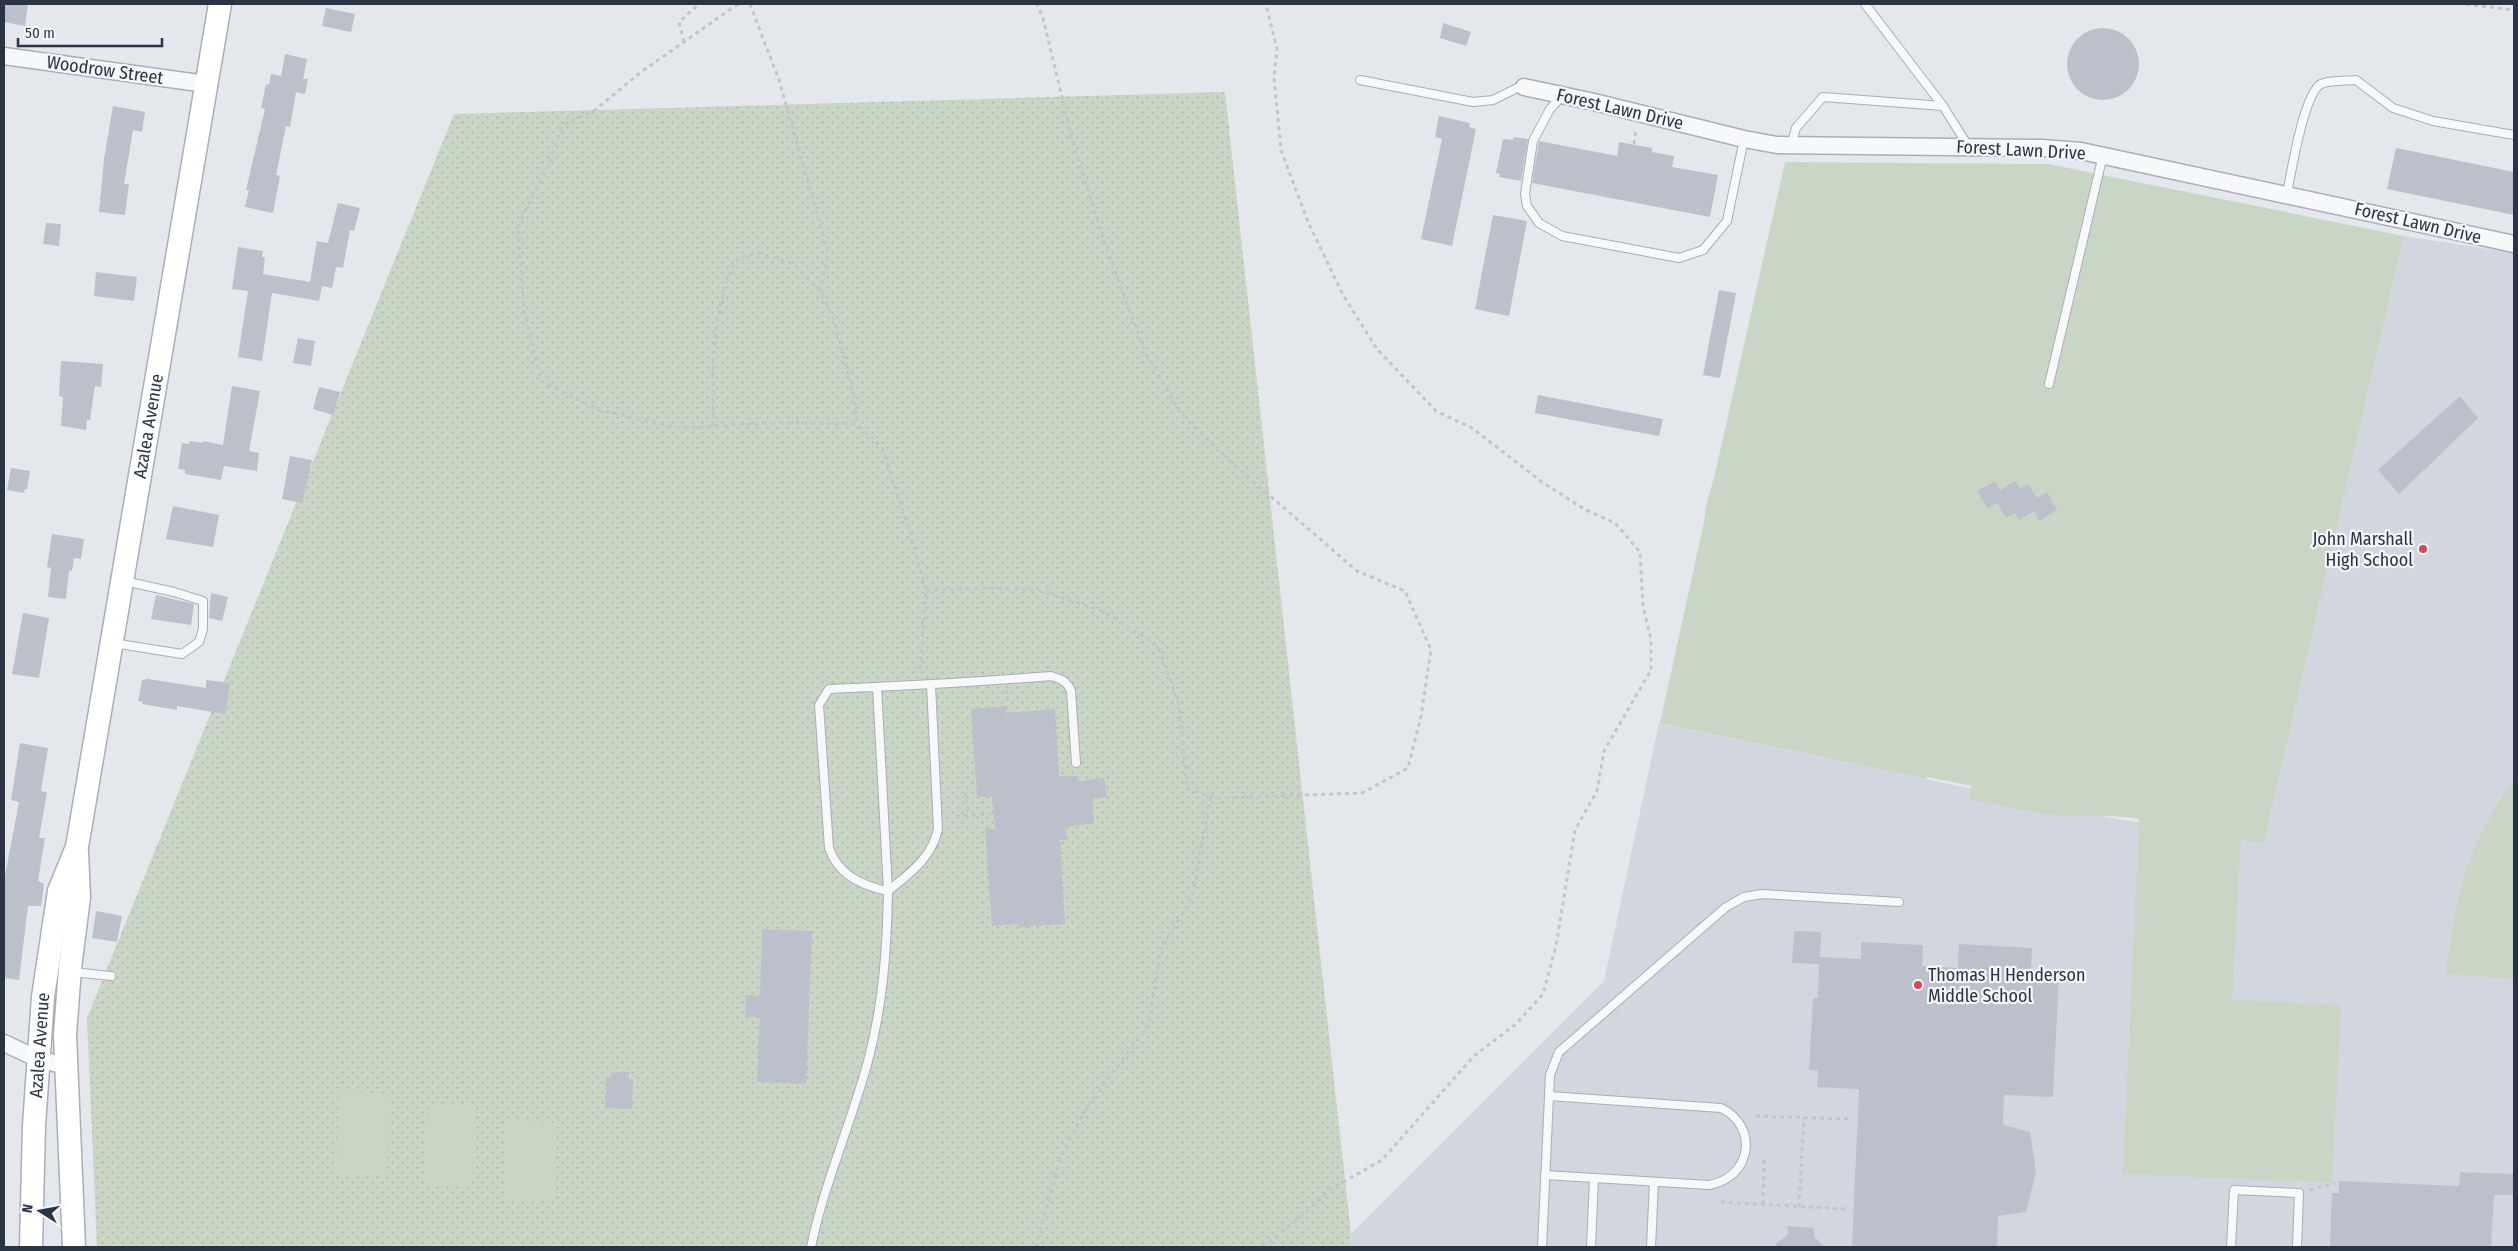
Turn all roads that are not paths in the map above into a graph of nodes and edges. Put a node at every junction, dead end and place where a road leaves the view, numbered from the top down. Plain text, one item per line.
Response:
1 (220, 4) edge
2 (1865, 4) edge
3 (4, 56) edge
4 (1360, 80) dead end
5 (206, 84) junction
6 (1524, 87) joint
7 (1564, 95) junction
8 (1943, 106) junction
9 (2514, 135) edge
10 (1744, 139) junction
11 (1791, 146) junction
12 (1968, 146) junction
13 (2103, 155) junction
14 (2287, 194) junction
15 (2514, 244) edge
16 (2049, 384) dead end
17 (122, 581) junction
18 (111, 643) junction
19 (931, 685) junction
20 (877, 687) junction
21 (1076, 763) dead end
22 (77, 847) junction
23 (888, 891) junction
24 (1898, 902) dead end
25 (70, 972) junction
26 (111, 976) dead end
27 (4, 1043) edge
28 (38, 1059) junction
29 (66, 1066) junction
30 (1549, 1096) junction
31 (1545, 1175) junction
32 (1594, 1178) junction
33 (1654, 1182) junction
34 (31, 1247) edge
35 (74, 1247) edge
36 (811, 1247) edge
37 (1542, 1247) edge
38 (1591, 1247) edge
39 (1651, 1247) edge
40 (2231, 1247) edge
41 (2297, 1247) edge

1 - 5 main road, Azalea Avenue
2 - 8 lane
3 - 5 street, Woodrow Street
4 - 6 lane
5 - 17 main road, Azalea Avenue
6 - 7 street, Forest Lawn Drive
7 - 10 street, Forest Lawn Drive
7 - 10 lane
8 - 11 lane
8 - 12 lane
9 - 14 lane
10 - 11 street, Forest Lawn Drive
11 - 12 street, Forest Lawn Drive
12 - 13 street, Forest Lawn Drive
13 - 14 street, Forest Lawn Drive
13 - 16 lane
14 - 15 street, Forest Lawn Drive
17 - 18 main road, Azalea Avenue
17 - 18 lane
18 - 22 main road, Azalea Avenue
19 - 20 lane
19 - 21 lane
19 - 23 lane
20 - 23 lane
20 - 23 lane
22 - 25 main road, Azalea Avenue
22 - 28 main road, Azalea Avenue
23 - 36 lane
24 - 30 lane
25 - 26 lane
25 - 29 main road, Azalea Avenue
27 - 28 street
28 - 29 street
28 - 34 main road, Azalea Avenue
29 - 35 main road, Azalea Avenue
30 - 31 lane
30 - 33 lane
31 - 32 lane
31 - 37 lane
32 - 33 lane
32 - 38 lane
33 - 39 lane
40 - 41 lane

